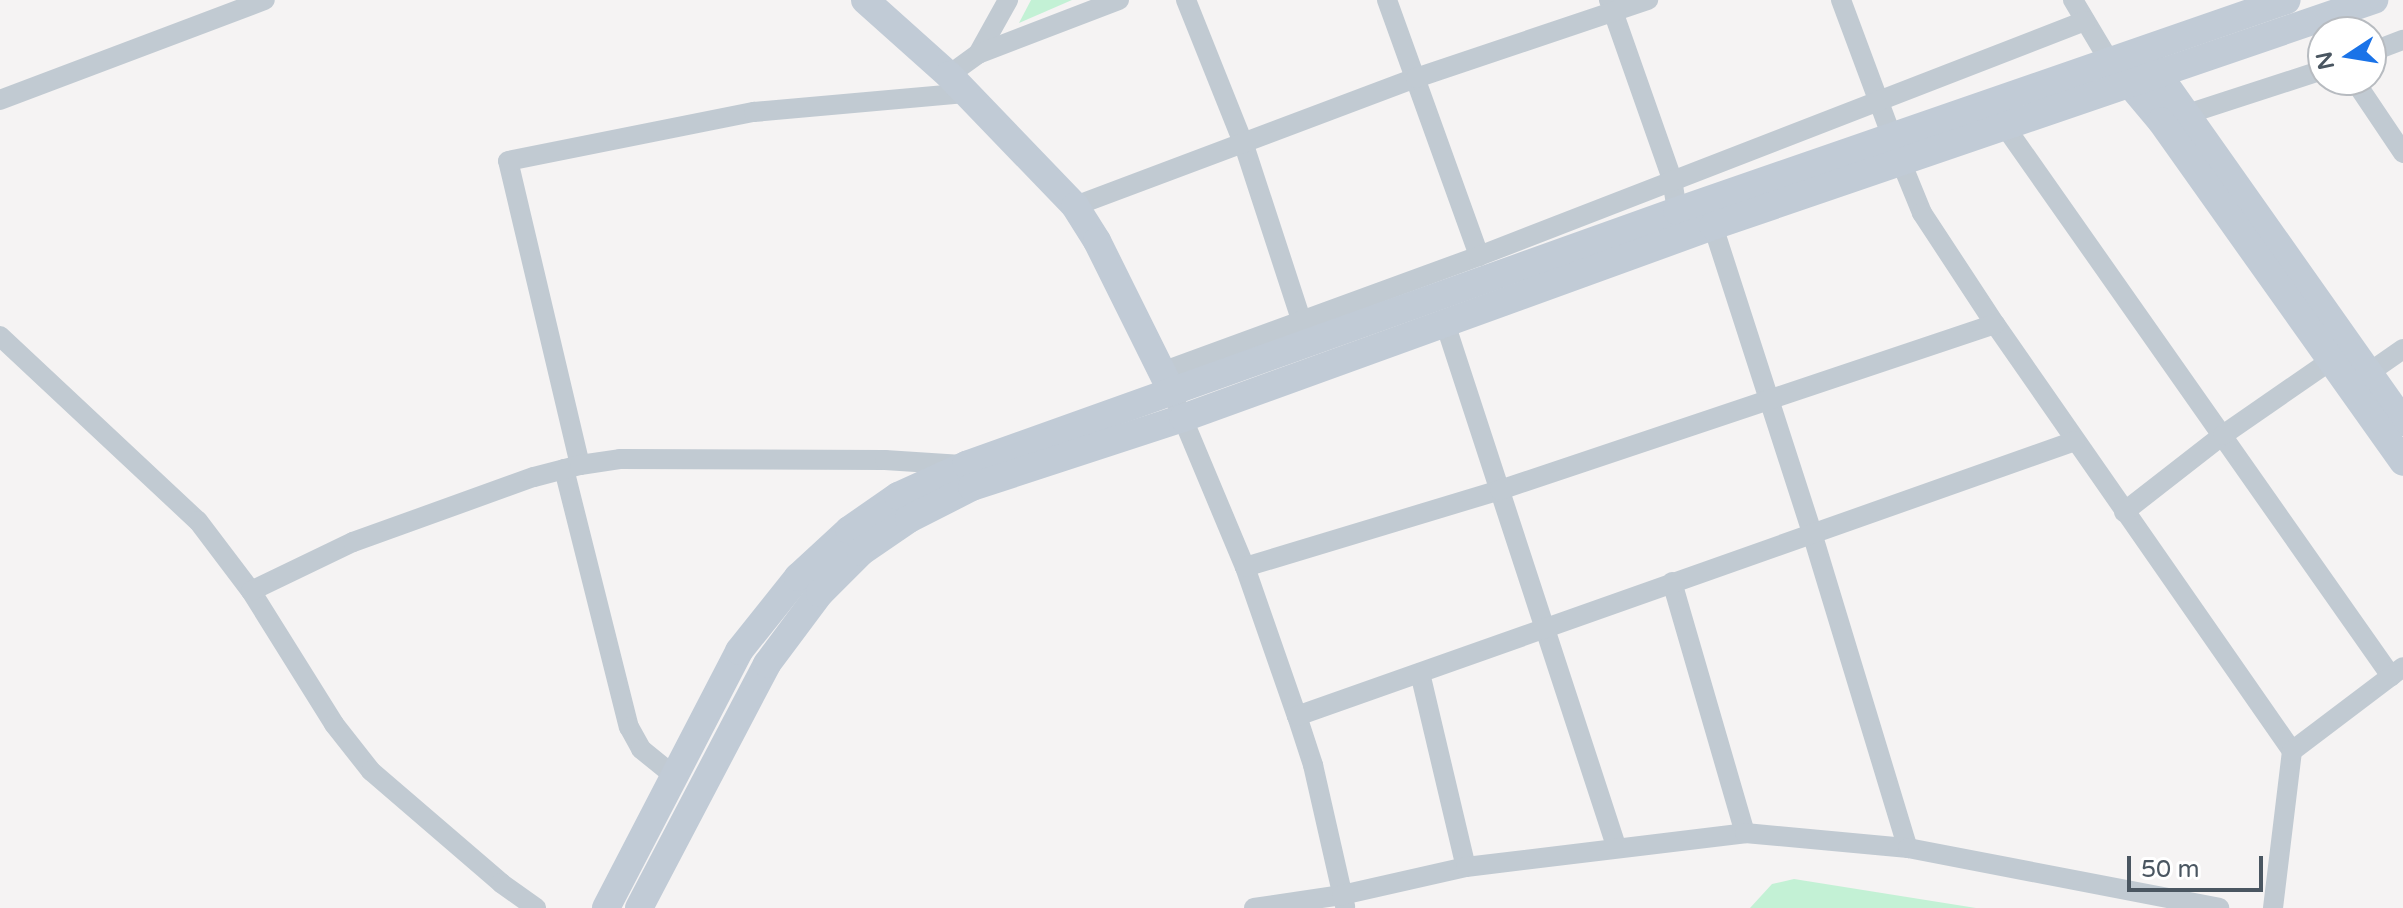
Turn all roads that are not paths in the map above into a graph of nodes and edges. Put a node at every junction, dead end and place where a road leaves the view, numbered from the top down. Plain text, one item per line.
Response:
1 (265, 0) edge
2 (865, 0) edge
3 (1008, 0) edge
4 (1119, 0) edge
5 (1186, 0) edge
6 (1387, 0) edge
7 (1648, 0) edge
8 (1841, 0) edge
9 (2073, 0) edge
10 (2287, 0) edge
11 (2374, 0) edge
12 (1612, 6) edge
13 (2085, 21) junction
14 (2142, 51) junction
15 (978, 54) junction
16 (2110, 62) junction
17 (2159, 75) junction
18 (2307, 75) edge
19 (1416, 78) junction
20 (2131, 83) junction
21 (957, 84) junction
22 (2365, 96) edge
23 (1880, 99) junction
24 (0, 100) edge
25 (2174, 118) junction
26 (2006, 128) junction
27 (1892, 137) junction
28 (1244, 145) junction
29 (2403, 153) edge
30 (1902, 164) junction
31 (1672, 179) junction
32 (1075, 206) junction
33 (1677, 211) junction
34 (1713, 226) junction
35 (1479, 256) junction
36 (1445, 323) junction
37 (1995, 324) junction
38 (1305, 332) junction
39 (0, 336) edge
40 (2403, 349) edge
41 (2340, 354) junction
42 (2359, 379) junction
43 (1167, 382) junction
44 (1769, 400) junction
45 (1183, 418) junction
46 (2403, 422) edge
47 (2223, 435) junction
48 (2075, 441) junction
49 (2403, 462) edge
50 (966, 465) junction
51 (572, 467) junction
52 (1500, 490) junction
53 (2124, 512) junction
54 (1812, 533) junction
55 (1245, 567) junction
56 (1672, 582) junction
57 (251, 591) junction
58 (1545, 629) junction
59 (2397, 672) edge
60 (1420, 673) junction
61 (1297, 716) junction
62 (2292, 751) junction
63 (673, 775) junction
64 (1745, 833) junction
65 (1616, 846) junction
66 (1908, 848) junction
67 (1466, 867) junction
68 (1344, 902) edge
69 (536, 908) edge
70 (606, 908) edge
71 (639, 908) edge
72 (1254, 908) edge
73 (2219, 908) edge
74 (2273, 908) edge

1 - 24 street
2 - 21 main road
3 - 15 street
4 - 15 street
5 - 28 street
6 - 19 street
7 - 12 street
8 - 23 street
9 - 13 street
10 - 14 main road
11 - 17 main road
12 - 19 street
12 - 31 street
13 - 16 street
13 - 23 street
14 - 16 main road
14 - 17 main road
15 - 21 street
16 - 20 main road
16 - 27 main road
17 - 20 main road
17 - 25 main road
18 - 25 street
19 - 28 street
19 - 35 street
20 - 25 main road
20 - 26 main road
21 - 32 main road
21 - 51 street
22 - 29 street
23 - 27 street
23 - 31 street
25 - 41 main road
26 - 30 main road
26 - 47 street
27 - 33 main road
28 - 32 street
28 - 38 street
30 - 34 main road
30 - 37 street
31 - 33 street
31 - 35 street
32 - 43 main road
33 - 38 main road
34 - 36 main road
34 - 44 street
35 - 38 street
36 - 45 main road
36 - 52 street
37 - 44 street
37 - 48 street
38 - 43 main road
39 - 57 street
40 - 42 street
41 - 42 main road
41 - 47 street
42 - 46 main road
42 - 49 main road
43 - 45 street
43 - 50 main road
44 - 52 street
44 - 54 street
45 - 55 street
45 - 71 main road
47 - 53 street
47 - 59 street
48 - 53 street
48 - 54 street
50 - 51 street
50 - 63 main road
51 - 57 street
51 - 63 street
52 - 55 street
52 - 58 street
53 - 62 street
54 - 56 street
54 - 66 street
55 - 61 street
56 - 58 street
56 - 64 street
57 - 69 street
58 - 60 street
58 - 65 street
59 - 62 street
60 - 61 street
60 - 67 street
61 - 68 street
62 - 74 street
63 - 70 main road
64 - 65 street
64 - 66 street
65 - 67 street
66 - 73 street
67 - 68 street
68 - 72 street

